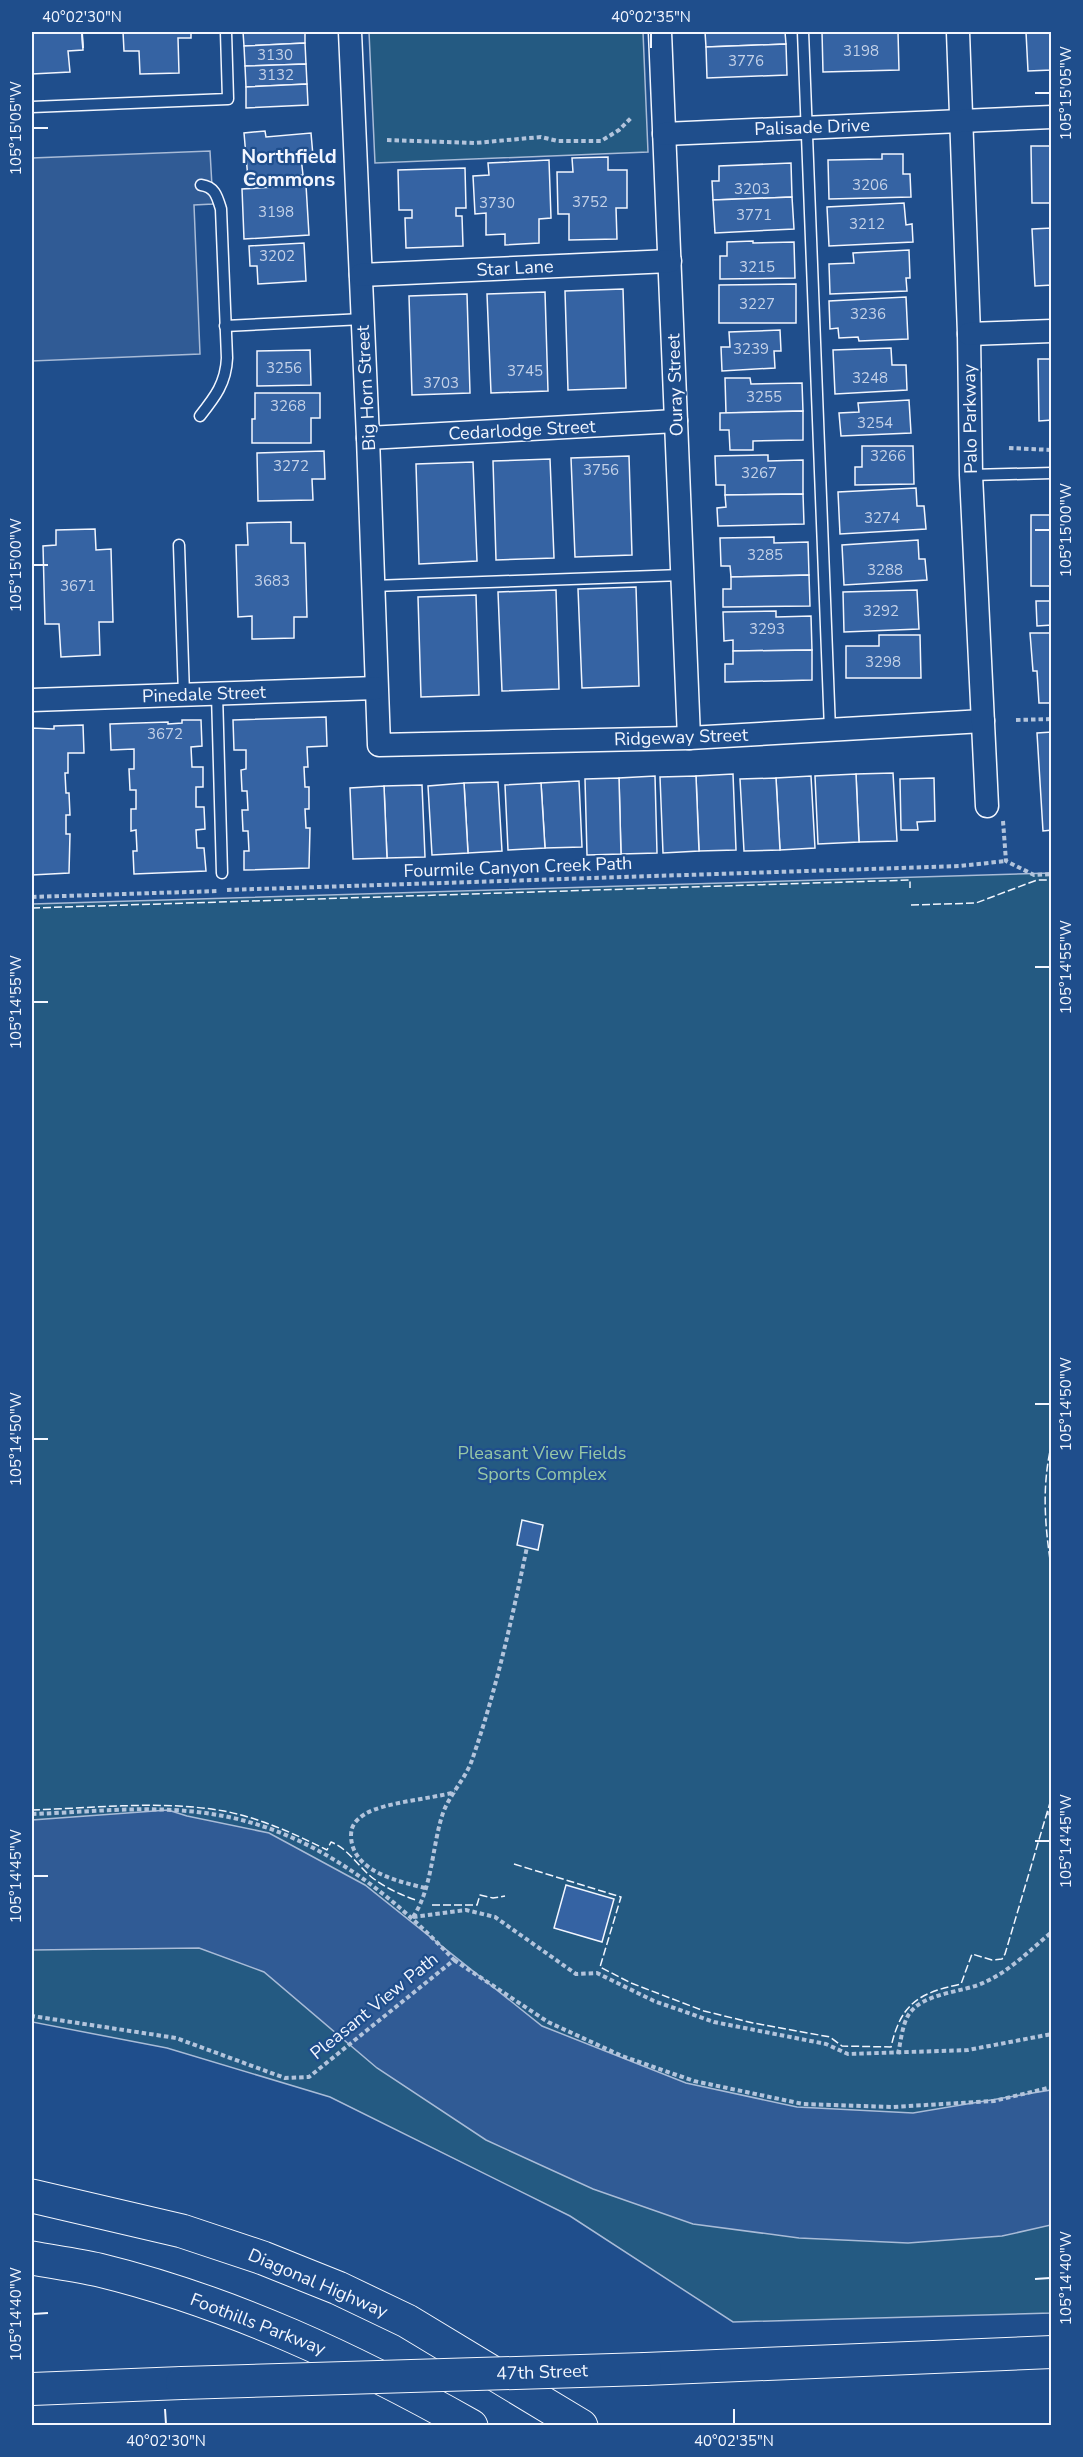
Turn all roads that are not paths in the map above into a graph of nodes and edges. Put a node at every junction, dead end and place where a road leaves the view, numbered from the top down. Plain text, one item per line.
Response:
1 (226, 32) edge
2 (350, 32) edge
3 (660, 32) edge
4 (803, 32) edge
5 (958, 32) edge
6 (32, 107) edge
7 (1052, 117) edge
8 (961, 121) junction
9 (807, 127) junction
10 (664, 134) junction
11 (201, 185) dead end
12 (670, 261) junction
13 (361, 275) junction
14 (363, 319) junction
15 (225, 326) junction
16 (1052, 331) edge
17 (969, 334) junction
18 (200, 416) dead end
19 (676, 421) junction
20 (368, 438) junction
21 (1052, 473) edge
22 (971, 475) junction
23 (179, 545) dead end
24 (682, 575) junction
25 (373, 586) junction
26 (376, 688) junction
27 (217, 694) junction
28 (184, 695) junction
29 (32, 700) edge
30 (983, 721) junction
31 (830, 730) junction
32 (689, 738) junction
33 (379, 745) joint
34 (987, 806) road end
35 (222, 873) dead end
36 (32, 2196) edge
37 (32, 2258) edge
38 (1052, 2352) edge
39 (32, 2389) edge
40 (471, 2426) edge
41 (581, 2426) edge

1 - 6 lane
2 - 13 street, Big Horn Street
3 - 10 street, Ouray Street
4 - 9 lane
5 - 8 street, Palo Parkway
7 - 8 street, Palisade Drive
8 - 9 street, Palisade Drive
8 - 17 street, Palo Parkway
9 - 10 street, Palisade Drive
9 - 31 lane
10 - 12 street, Ouray Street
11 - 15 lane
12 - 13 street, Star Lane
12 - 19 street, Ouray Street
13 - 14 street, Big Horn Street
14 - 15 lane
14 - 20 street, Big Horn Street
15 - 18 lane
16 - 17 street
17 - 22 street, Palo Parkway
19 - 20 street, Cedarlodge Street
19 - 24 street, Ouray Street
20 - 25 street, Big Horn Street
21 - 22 lane
22 - 30 street, Palo Parkway
23 - 28 lane
24 - 25 lane
24 - 32 street, Ouray Street
25 - 26 street, Big Horn Street
26 - 27 street, Pinedale Street
26 - 33 street, Big Horn Street
27 - 28 street, Pinedale Street
27 - 35 lane
28 - 29 street, Pinedale Street
30 - 31 street, Ridgeway Street
30 - 34 street, Palo Parkway
31 - 32 street, Ridgeway Street
32 - 33 street, Ridgeway Street
36 - 41 highway, Diagonal Highway
37 - 40 highway, Foothills Parkway
38 - 39 street, 47th Street, bridge

